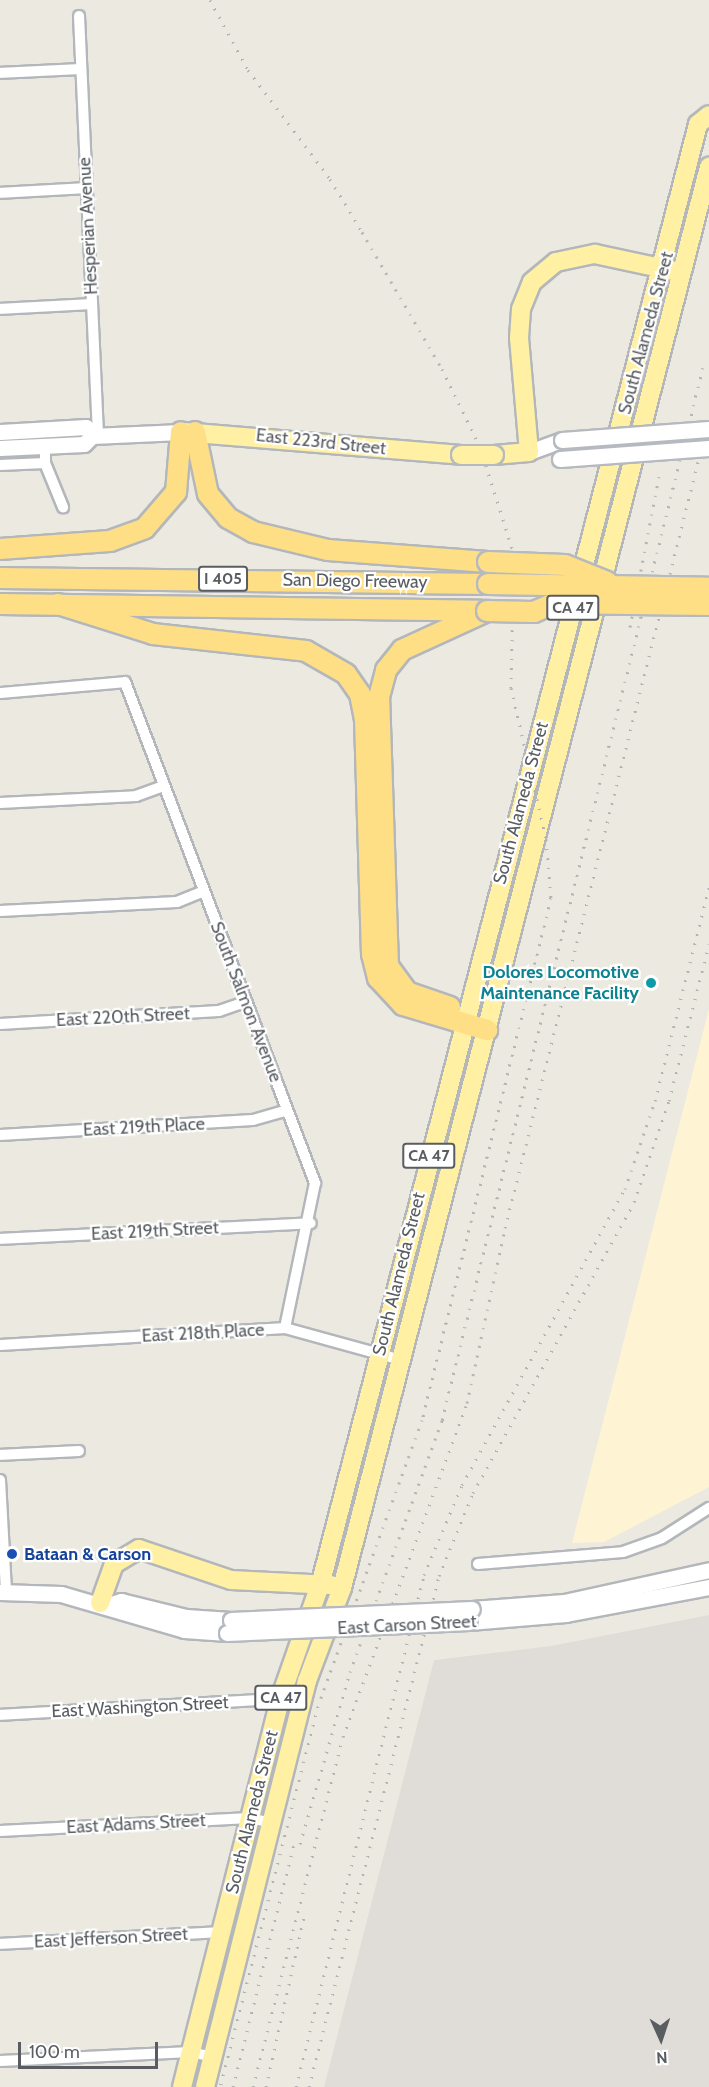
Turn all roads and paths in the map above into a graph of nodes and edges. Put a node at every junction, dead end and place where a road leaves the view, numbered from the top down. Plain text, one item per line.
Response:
1 (79, 16) dead end
2 (81, 69) junction
3 (0, 73) edge
4 (709, 115) edge
5 (709, 167) edge
6 (87, 188) junction
7 (0, 193) edge
8 (663, 268) junction
9 (685, 274) junction
10 (92, 304) junction
11 (0, 309) edge
12 (709, 429) edge
13 (0, 432) edge
14 (188, 432) junction
15 (95, 436) junction
16 (45, 446) junction
17 (0, 448) edge
18 (709, 448) edge
19 (537, 451) junction
20 (45, 463) junction
21 (0, 465) edge
22 (63, 507) dead end
23 (0, 549) edge
24 (0, 578) edge
25 (621, 587) junction
26 (709, 588) edge
27 (0, 594) edge
28 (488, 596) junction
29 (709, 597) edge
30 (0, 604) edge
31 (31, 604) junction
32 (58, 604) junction
33 (709, 605) edge
34 (534, 612) junction
35 (709, 615) edge
36 (0, 693) edge
37 (164, 786) junction
38 (0, 802) edge
39 (204, 891) junction
40 (0, 911) edge
41 (245, 1002) junction
42 (464, 1018) junction
43 (0, 1024) edge
44 (489, 1024) junction
45 (287, 1110) junction
46 (0, 1135) edge
47 (311, 1223) junction
48 (0, 1239) edge
49 (285, 1328) junction
50 (0, 1345) edge
51 (379, 1353) junction
52 (401, 1360) junction
53 (79, 1451) dead end
54 (0, 1455) edge
55 (0, 1480) edge
56 (709, 1508) edge
57 (478, 1564) dead end
58 (709, 1570) edge
59 (321, 1581) junction
60 (709, 1587) edge
61 (342, 1588) junction
62 (3, 1592) edge
63 (104, 1604) junction
64 (470, 1615) junction
65 (280, 1699) junction
66 (0, 1715) edge
67 (250, 1818) junction
68 (272, 1823) junction
69 (0, 1831) edge
70 (222, 1932) junction
71 (0, 1944) edge
72 (191, 2052) junction
73 (212, 2056) junction
74 (0, 2061) edge
75 (182, 2087) edge
76 (205, 2087) edge

1 - 2 street, Hesperian Avenue
2 - 3 street
2 - 6 street, Hesperian Avenue
4 - 8 main road, South Alameda Street / CA 47
5 - 9 main road, South Alameda Street / CA 47
6 - 7 street
6 - 10 street, Hesperian Avenue
8 - 9 main road
8 - 19 main road
8 - 42 main road, South Alameda Street / CA 47
9 - 44 main road, South Alameda Street / CA 47
10 - 11 street
10 - 15 street, Hesperian Avenue
12 - 19 main road, East 223rd Street, bridge
13 - 15 main road
14 - 15 main road, East 223rd Street
14 - 19 main road, East 223rd Street, bridge
14 - 23 highway
14 - 25 highway, bridge
15 - 16 main road
16 - 17 main road
16 - 20 street
18 - 19 main road, bridge
20 - 21 street
20 - 22 street
24 - 28 highway, San Diego Freeway / I 405
25 - 26 highway, San Diego Freeway / I 405, bridge
25 - 28 highway, San Diego Freeway / I 405, bridge
27 - 31 highway
28 - 29 highway
28 - 32 highway, San Diego Freeway / I 405
28 - 34 highway, San Diego Freeway / I 405, bridge
28 - 42 highway
30 - 31 highway, San Diego Freeway / I 405
31 - 32 highway, San Diego Freeway / I 405
32 - 42 highway
33 - 34 highway, bridge
34 - 35 highway, San Diego Freeway / I 405
36 - 37 street, South Salmon Avenue
37 - 38 street
37 - 39 street, South Salmon Avenue
39 - 40 street
39 - 41 street, South Salmon Avenue
41 - 43 street, East 220th Street
41 - 45 street, South Salmon Avenue
42 - 44 highway
42 - 51 main road, South Alameda Street / CA 47
44 - 52 main road, South Alameda Street / CA 47
45 - 46 street, East 219th Place
45 - 47 street, South Salmon Avenue
47 - 48 street, East 219th Street
47 - 49 street, South Salmon Avenue
49 - 50 street, East 218th Place
49 - 51 street, East 218th Place
51 - 52 street, East 218th Place
51 - 59 main road, South Alameda Street / CA 47
52 - 61 main road, South Alameda Street / CA 47
53 - 54 street
55 - 62 street
56 - 57 street
58 - 64 main road, East Carson Street
59 - 61 main road
59 - 63 main road
59 - 65 main road, South Alameda Street / CA 47
60 - 64 main road, East Carson Street
61 - 68 main road, South Alameda Street / CA 47
62 - 63 main road, East Carson Street
63 - 64 main road, East Carson Street, bridge
65 - 66 street, East Washington Street
65 - 67 main road, South Alameda Street / CA 47
67 - 68 street, East Adams Street
67 - 69 street, East Adams Street
67 - 70 main road, South Alameda Street / CA 47
68 - 73 main road, South Alameda Street / CA 47
70 - 71 street, East Jefferson Street
70 - 72 main road, South Alameda Street / CA 47
72 - 73 street
72 - 74 street
72 - 75 main road, South Alameda Street / CA 47
73 - 76 main road, South Alameda Street / CA 47

